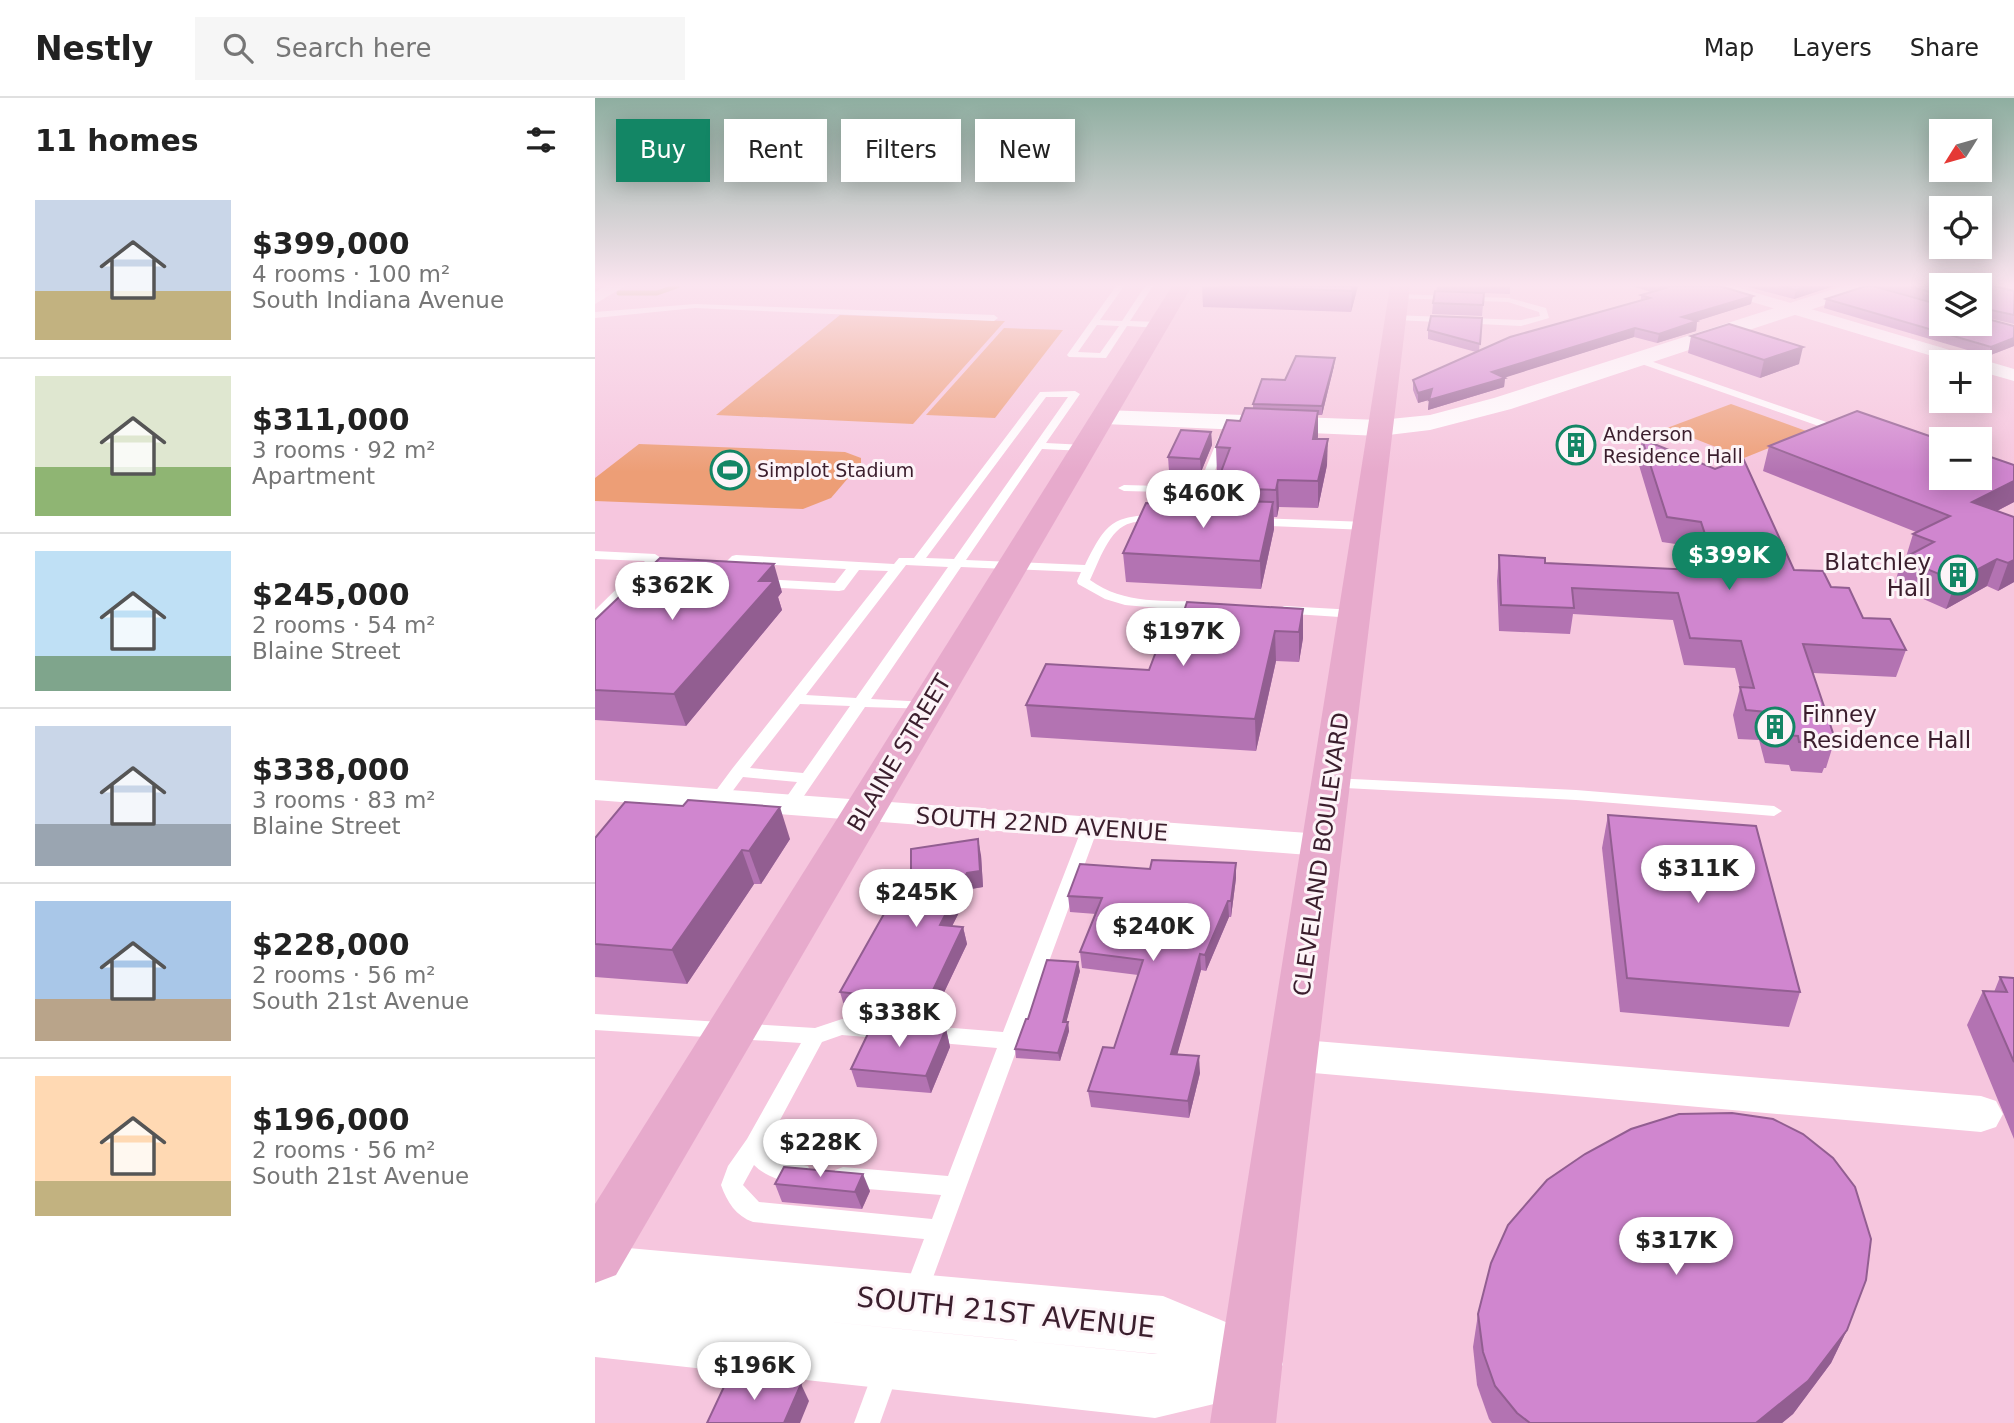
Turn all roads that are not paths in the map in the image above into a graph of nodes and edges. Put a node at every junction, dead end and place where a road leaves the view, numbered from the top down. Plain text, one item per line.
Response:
1 (1077, 348) edge
2 (1113, 348) edge
3 (1132, 348) edge
4 (1398, 348) edge
5 (1676, 348) edge
6 (1639, 360) junction
7 (1992, 368) edge
8 (2010, 371) edge
9 (1229, 422) junction
10 (1855, 424) edge
11 (1380, 428) junction
12 (1094, 433) junction
13 (1039, 446) junction
14 (1124, 488) dead end
15 (1179, 520) edge
16 (1234, 522) edge
17 (1367, 526) junction
18 (595, 555) edge
19 (917, 562) junction
20 (958, 563) junction
21 (1013, 565) junction
22 (855, 566) junction
23 (898, 568) junction
24 (1089, 569) junction
25 (1218, 606) edge
26 (1274, 610) edge
27 (1355, 614) junction
28 (595, 617) edge
29 (796, 699) junction
30 (861, 702) junction
31 (927, 706) junction
32 (739, 772) junction
33 (808, 778) junction
34 (1332, 783) junction
35 (595, 790) edge
36 (717, 800) junction
37 (789, 805) junction
38 (863, 811) junction
39 (1774, 811) dead end
40 (1090, 828) junction
41 (1322, 845) junction
42 (595, 1022) edge
43 (729, 1031) junction
44 (814, 1036) junction
45 (1010, 1041) junction
46 (1291, 1055) junction
47 (1981, 1114) dead end
48 (755, 1146) junction
49 (955, 1186) junction
50 (939, 1230) junction
51 (595, 1256) edge
52 (595, 1272) edge
53 (595, 1328) edge
54 (901, 1330) junction
55 (1248, 1393) edge
56 (867, 1423) edge

1 - 2 lane
3 - 12 main road, BLAINE STREET
4 - 11 main road, CLEVELAND BOULEVARD
5 - 6 main road
6 - 10 lane
6 - 11 main road
7 - 8 street
9 - 11 main road
9 - 12 main road
9 - 14 lane
11 - 17 main road, CLEVELAND BOULEVARD
12 - 13 lane
12 - 21 main road, BLAINE STREET
13 - 19 lane
13 - 20 lane
15 - 24 lane
16 - 17 lane
17 - 27 main road, CLEVELAND BOULEVARD
18 - 28 lane
19 - 20 lane
19 - 23 lane
20 - 21 lane
20 - 30 lane
21 - 24 lane
21 - 31 main road, BLAINE STREET
22 - 22 lane
22 - 23 lane
23 - 29 lane
24 - 25 lane
26 - 27 lane
27 - 34 main road, CLEVELAND BOULEVARD
29 - 30 lane
29 - 32 lane
30 - 31 lane
30 - 33 lane
31 - 38 main road, BLAINE STREET
32 - 33 lane
32 - 36 lane
33 - 37 lane
34 - 39 lane
34 - 41 main road, CLEVELAND BOULEVARD
35 - 36 street, SOUTH 22ND AVENUE
36 - 37 street, SOUTH 22ND AVENUE
37 - 38 street, SOUTH 22ND AVENUE
38 - 40 street, SOUTH 22ND AVENUE
38 - 43 main road, BLAINE STREET
40 - 41 street, SOUTH 22ND AVENUE
40 - 45 lane
41 - 46 main road, CLEVELAND BOULEVARD
42 - 43 lane
43 - 44 lane
43 - 51 main road, BLAINE STREET
44 - 45 lane
44 - 48 lane
45 - 49 lane
46 - 47 street
46 - 55 main road, CLEVELAND BOULEVARD
48 - 49 lane
48 - 50 lane
49 - 50 lane
50 - 54 lane
52 - 54 main road, SOUTH 21ST AVENUE
53 - 54 main road, SOUTH 21ST AVENUE
54 - 55 main road, SOUTH 21ST AVENUE
54 - 56 lane

